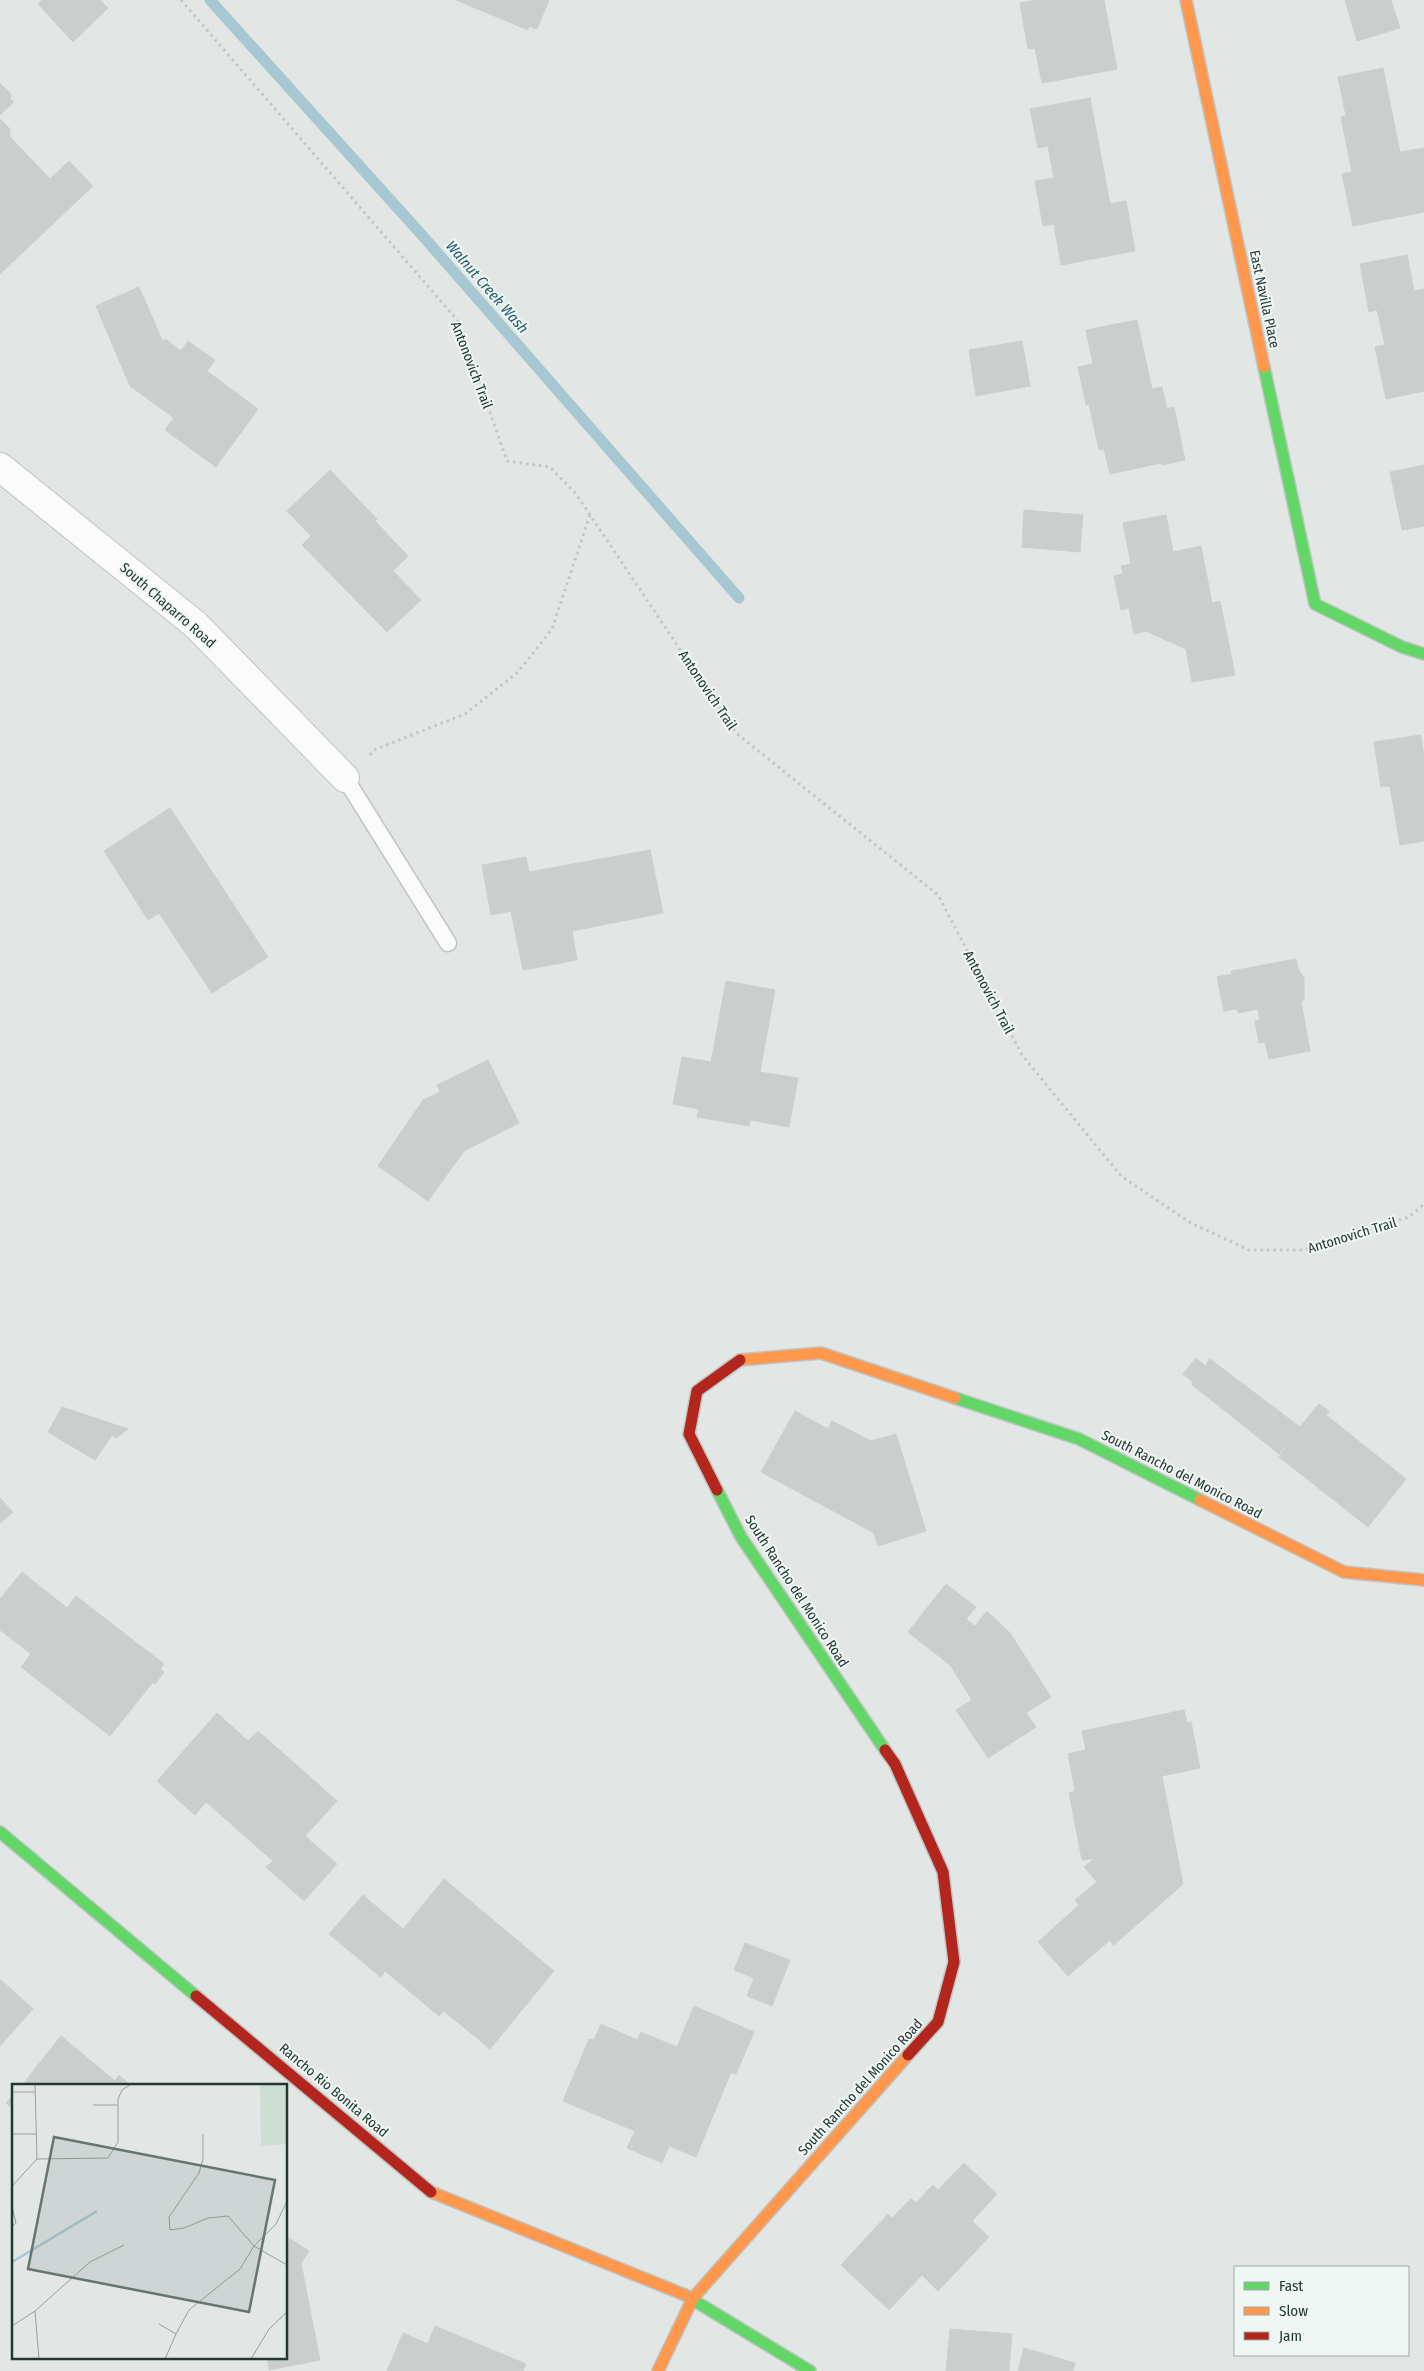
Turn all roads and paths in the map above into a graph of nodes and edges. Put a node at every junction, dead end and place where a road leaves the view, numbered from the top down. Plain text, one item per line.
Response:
1 (181, 0) edge
2 (1186, 0) edge
3 (0, 467) edge
4 (590, 515) junction
5 (1424, 654) edge
6 (345, 778) junction
7 (448, 943) dead end
8 (1424, 1204) edge
9 (1424, 1580) edge
10 (0, 1832) edge
11 (693, 2298) junction
12 (658, 2371) edge
13 (810, 2371) edge

1 - 4 path, Antonovich Trail
2 - 5 street, East Navilla Place
3 - 6 street, South Chaparro Road
4 - 6 path
4 - 8 path, Antonovich Trail
6 - 7 lane
9 - 11 street, South Rancho del Monico Road
10 - 11 street, Rancho Rio Bonita Road
11 - 12 street, South Rancho del Monico Road
11 - 13 street, Rancho Rio Bonita Road

